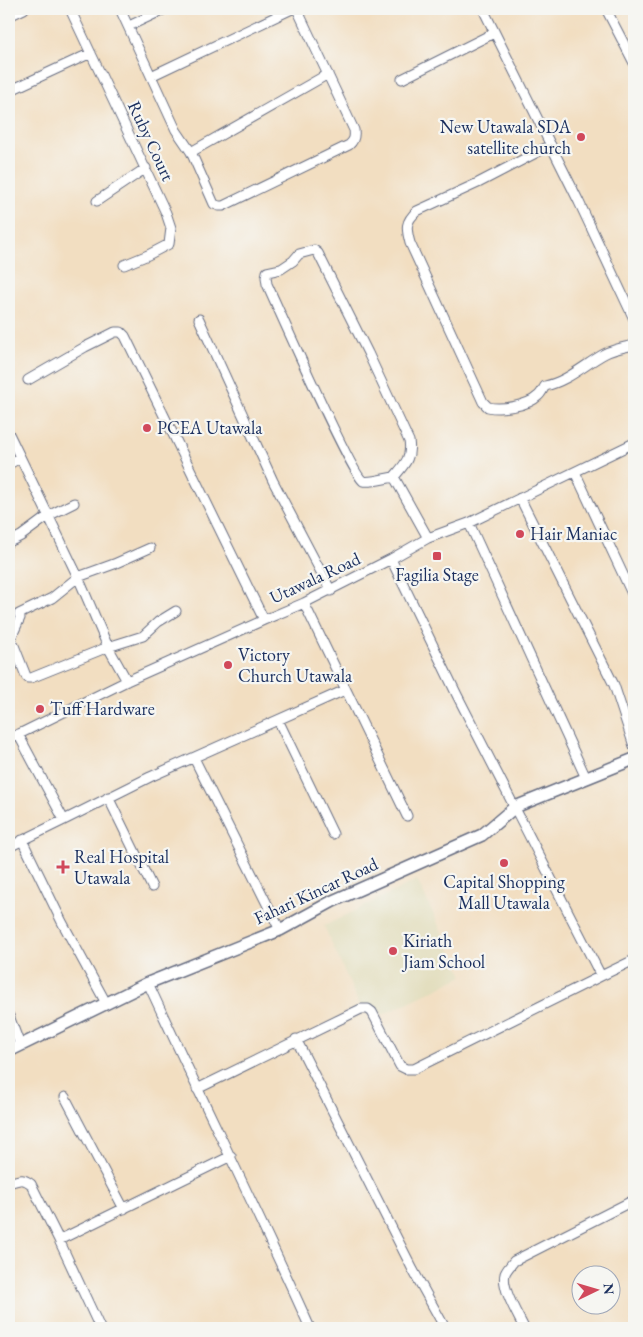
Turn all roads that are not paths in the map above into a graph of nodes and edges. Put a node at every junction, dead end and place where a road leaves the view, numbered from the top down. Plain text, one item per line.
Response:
1 (24, 9) edge
2 (70, 9) edge
3 (120, 9) edge
4 (164, 9) edge
5 (292, 9) edge
6 (297, 9) edge
7 (483, 9) edge
8 (606, 9) edge
9 (9, 16) edge
10 (129, 26) junction
11 (494, 32) junction
12 (91, 53) junction
13 (634, 63) edge
14 (328, 74) junction
15 (151, 76) junction
16 (402, 79) dead end
17 (9, 91) edge
18 (551, 145) junction
19 (191, 152) junction
20 (146, 168) junction
21 (97, 201) dead end
22 (124, 265) dead end
23 (199, 319) dead end
24 (634, 319) edge
25 (634, 345) edge
26 (28, 380) dead end
27 (9, 434) edge
28 (634, 443) edge
29 (20, 458) junction
30 (9, 464) edge
31 (575, 472) junction
32 (394, 477) junction
33 (520, 498) junction
34 (74, 503) dead end
35 (48, 516) junction
36 (469, 524) junction
37 (428, 538) junction
38 (9, 542) edge
39 (150, 548) dead end
40 (391, 559) junction
41 (78, 578) junction
42 (331, 591) junction
43 (634, 598) edge
44 (304, 603) junction
45 (176, 611) dead end
46 (264, 620) junction
47 (108, 647) junction
48 (127, 681) junction
49 (345, 690) junction
50 (278, 720) junction
51 (18, 734) junction
52 (9, 740) edge
53 (634, 746) edge
54 (194, 758) junction
55 (634, 758) edge
56 (586, 778) junction
57 (108, 797) junction
58 (514, 807) junction
59 (407, 816) dead end
60 (64, 820) junction
61 (333, 834) dead end
62 (22, 840) junction
63 (9, 847) edge
64 (152, 887) dead end
65 (280, 930) junction
66 (634, 960) edge
67 (601, 976) junction
68 (148, 983) junction
69 (106, 1003) junction
70 (9, 1016) edge
71 (296, 1040) junction
72 (20, 1045) junction
73 (9, 1050) edge
74 (197, 1089) junction
75 (65, 1096) dead end
76 (230, 1156) junction
77 (9, 1184) edge
78 (634, 1200) edge
79 (124, 1209) junction
80 (59, 1240) junction
81 (100, 1328) edge
82 (310, 1328) edge
83 (445, 1328) edge
84 (524, 1328) edge

1 - 9 street
2 - 12 street, Ruby Court
3 - 10 street
4 - 10 street
5 - 15 street
6 - 14 street
7 - 11 street
8 - 13 street
10 - 15 street
11 - 16 street
11 - 18 street
12 - 17 street
12 - 20 street, Ruby Court
14 - 19 street
14 - 19 street
15 - 19 street
18 - 24 street
18 - 25 street
20 - 21 street
20 - 22 street, Ruby Court
23 - 42 street
26 - 46 street
27 - 29 street
28 - 31 street, Utawala Road
29 - 30 street
29 - 35 street
31 - 33 street, Utawala Road
31 - 43 street
32 - 32 street
32 - 37 street
33 - 36 street, Utawala Road
33 - 53 street
34 - 35 street
35 - 38 street
35 - 41 street
36 - 37 street, Utawala Road
36 - 56 street
37 - 40 street, Utawala Road
39 - 41 street
40 - 42 street, Utawala Road
40 - 58 street
41 - 47 street
41 - 47 street
42 - 44 street, Utawala Road
44 - 46 street, Utawala Road
44 - 49 street
45 - 47 street
46 - 48 street, Utawala Road
47 - 48 street
48 - 51 street, Utawala Road
49 - 50 street
49 - 59 street
50 - 54 street
50 - 61 street
51 - 52 street, Utawala Road
51 - 60 street
54 - 57 street
54 - 65 street
55 - 56 street, Fahari Kincar Road
56 - 58 street, Fahari Kincar Road
57 - 60 street
57 - 64 street
58 - 65 street, Fahari Kincar Road
58 - 67 street
60 - 62 street
62 - 63 street
62 - 69 street
65 - 68 street, Fahari Kincar Road
66 - 67 street
67 - 71 street
68 - 69 street, Fahari Kincar Road
68 - 74 street
69 - 72 street, Fahari Kincar Road
70 - 72 street
71 - 74 street
71 - 83 street
72 - 73 street, Fahari Kincar Road
74 - 76 street
75 - 79 street
76 - 79 street
76 - 82 street
77 - 80 street
78 - 84 street
79 - 80 street
80 - 81 street

